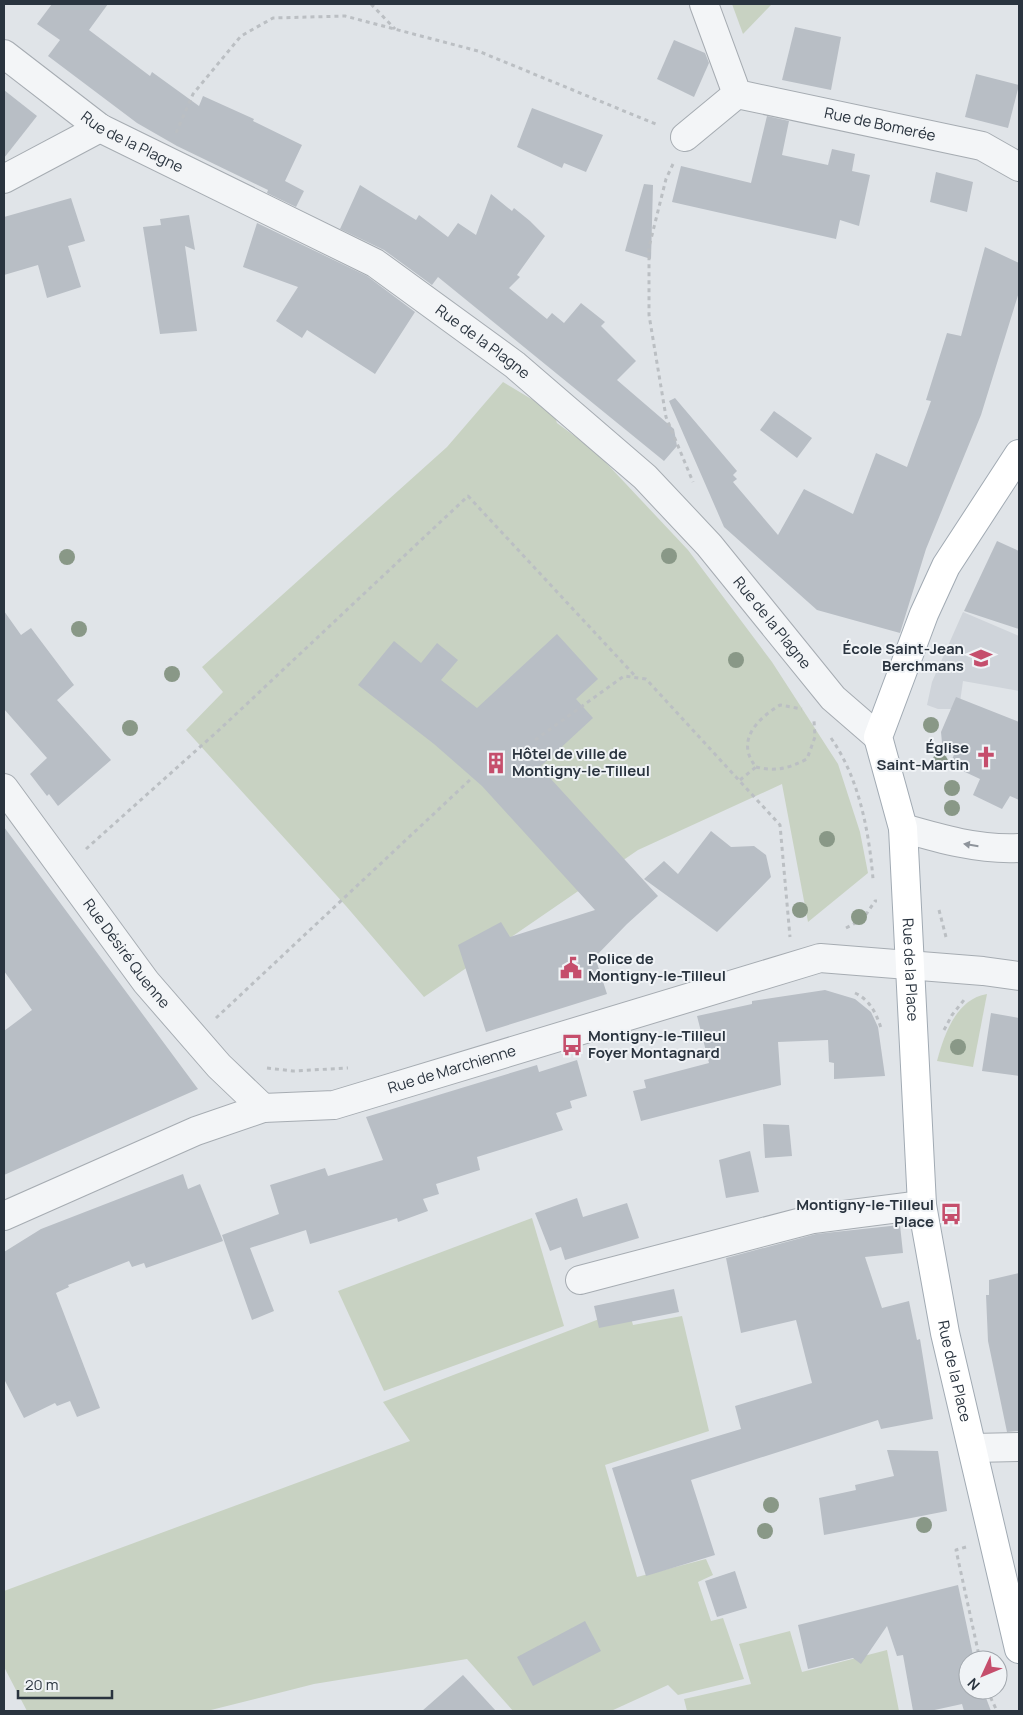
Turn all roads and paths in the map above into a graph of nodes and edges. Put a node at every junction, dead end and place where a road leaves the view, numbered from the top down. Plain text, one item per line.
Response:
1 (371, 4) edge
2 (704, 4) edge
3 (396, 30) junction
4 (4, 54) edge
5 (737, 94) junction
6 (100, 128) junction
7 (685, 137) junction
8 (164, 159) junction
9 (1019, 167) edge
10 (4, 180) edge
11 (1019, 454) edge
12 (696, 488) dead end
13 (637, 678) junction
14 (821, 710) junction
15 (827, 732) dead end
16 (878, 737) junction
17 (535, 740) dead end
18 (756, 767) junction
19 (472, 778) dead end
20 (740, 780) junction
21 (4, 788) edge
22 (903, 828) junction
23 (1019, 848) edge
24 (63, 869) junction
25 (873, 884) dead end
26 (874, 892) dead end
27 (905, 897) junction
28 (875, 901) junction
29 (838, 930) dead end
30 (799, 938) dead end
31 (951, 940) dead end
32 (910, 965) junction
33 (1019, 976) edge
34 (208, 1025) dead end
35 (259, 1065) dead end
36 (350, 1067) dead end
37 (263, 1108) junction
38 (922, 1205) junction
39 (4, 1216) edge
40 (580, 1280) dead end
41 (1019, 1447) edge
42 (973, 1448) junction
43 (969, 1547) dead end
44 (1019, 1649) edge
45 (978, 1650) edge

1 - 3 path
2 - 5 street
3 - 7 path
3 - 8 path
4 - 6 street, Rue de la Plagne
5 - 7 street
5 - 9 street, Rue de Bomerée
6 - 8 street, Rue de la Plagne
6 - 10 street
7 - 12 path
8 - 14 street, Rue de la Plagne
11 - 16 main road
13 - 17 path
13 - 20 path
13 - 24 path
14 - 16 street, Rue de la Plagne
14 - 18 path
14 - 18 path
15 - 25 path
16 - 22 main road, Rue de la Place
18 - 20 path
19 - 34 path
20 - 30 path
21 - 24 street, Rue Désiré Quenne
23 -> 22 street
22 - 27 main road, Rue de la Place
24 - 37 street, Rue Désiré Quenne
26 - 28 path
27 - 28 path
27 - 31 path
27 - 32 main road, Rue de la Place
28 - 29 path
32 - 33 street, Rue de Marchienne
32 - 37 street, Rue de Marchienne
32 - 38 main road, Rue de la Place
35 - 36 path
37 - 39 street, Rue de Marchienne
38 - 40 street
38 - 42 main road, Rue de la Place
41 - 42 street
42 - 44 main road, Rue de la Place
43 - 45 path

